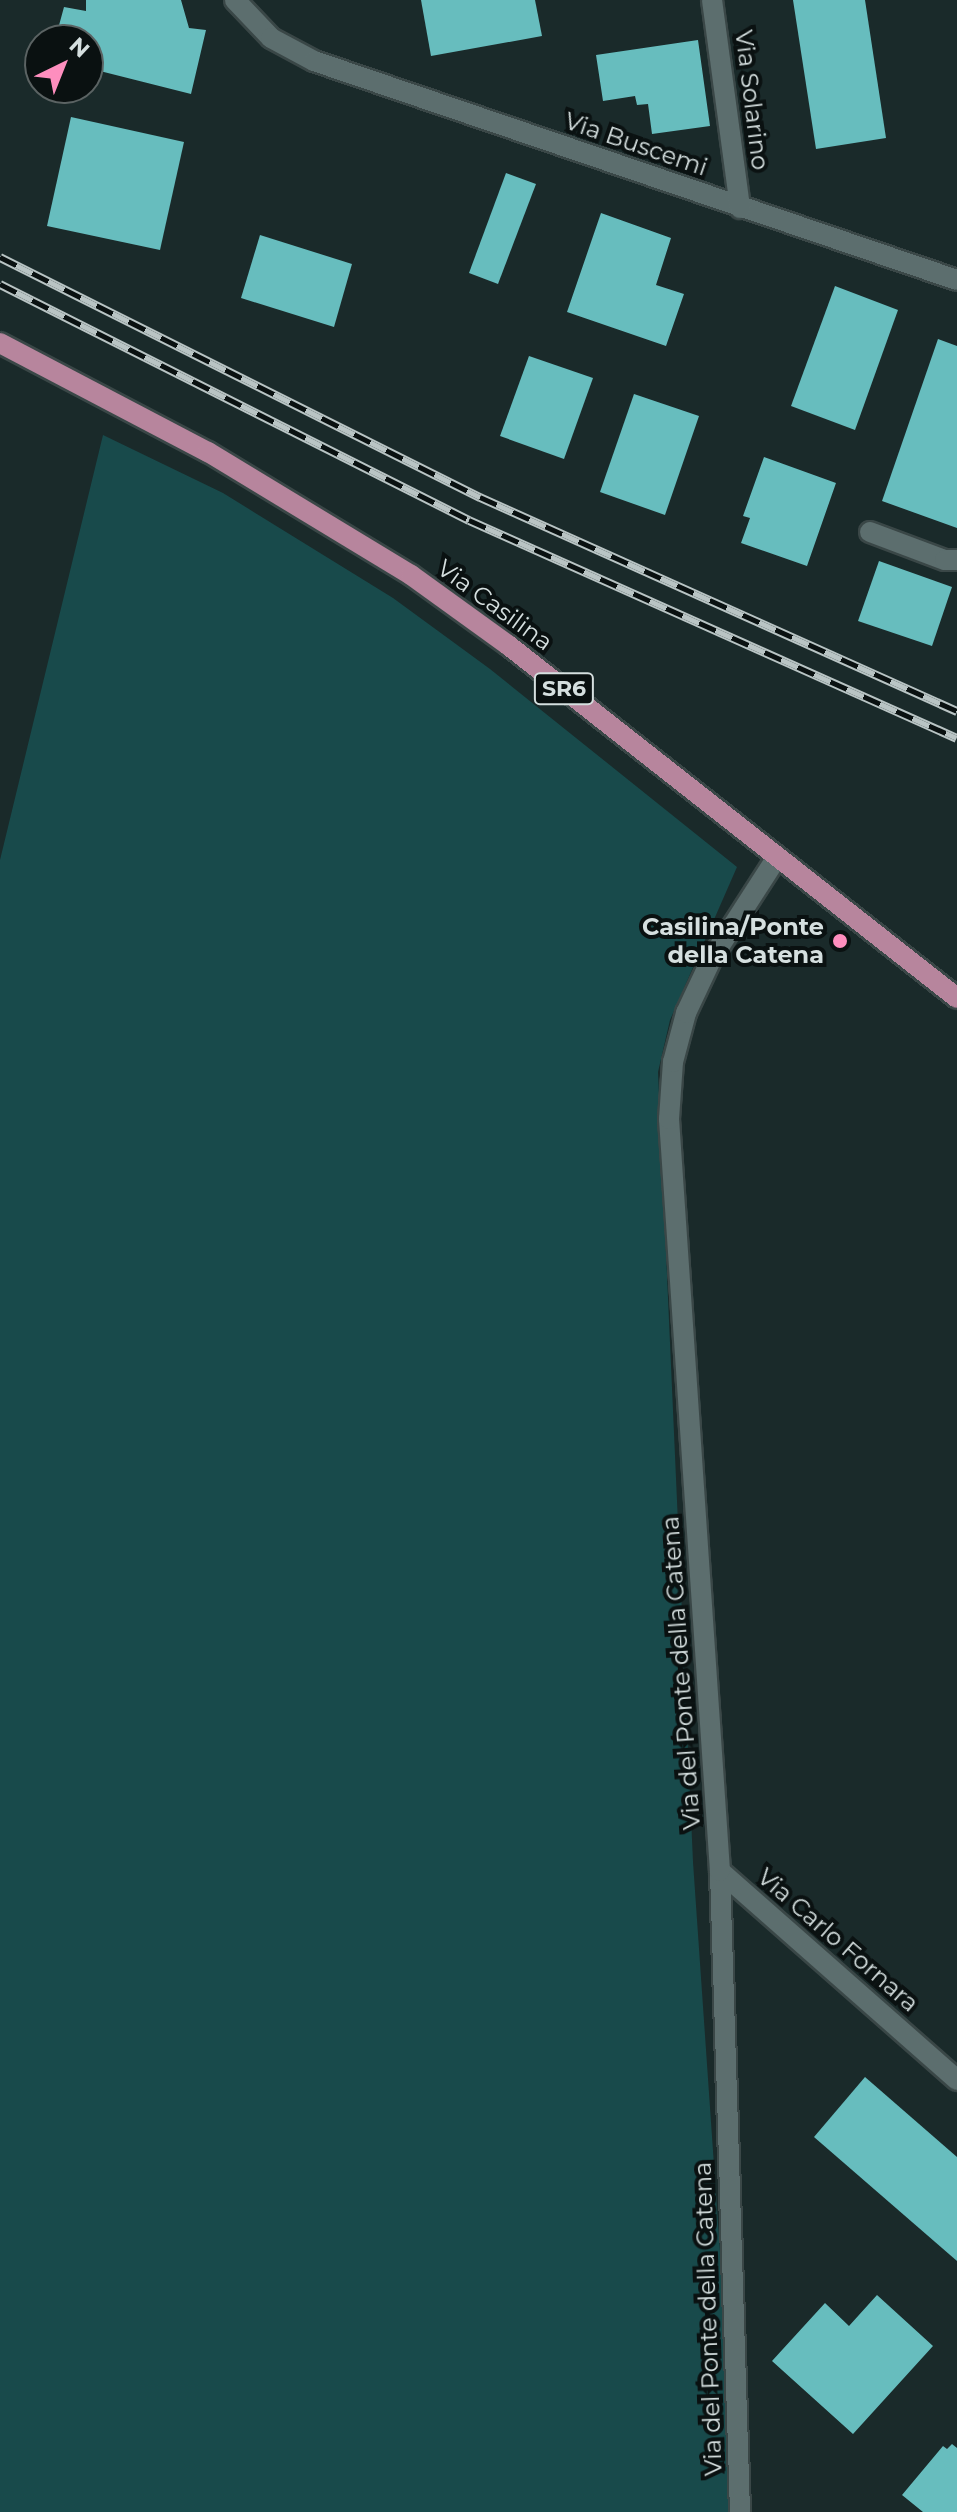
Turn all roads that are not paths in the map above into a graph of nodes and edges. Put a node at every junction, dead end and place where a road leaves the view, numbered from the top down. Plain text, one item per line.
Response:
1 (235, 0) edge
2 (712, 0) edge
3 (740, 208) junction
4 (957, 280) edge
5 (0, 343) edge
6 (870, 532) dead end
7 (957, 560) edge
8 (777, 857) junction
9 (957, 998) edge
10 (720, 1871) junction
11 (957, 2080) edge
12 (740, 2512) edge

1 - 3 street, Via Buscemi
2 - 3 street, Via Solarino
3 - 4 street, Via Buscemi
5 - 8 main road, Via Casilina / SR6
6 - 7 street
8 - 9 main road, Via Casilina / SR6
8 - 10 street, Via del Ponte della Catena
10 - 11 street, Via Carlo Fornara
10 - 12 street, Via del Ponte della Catena

